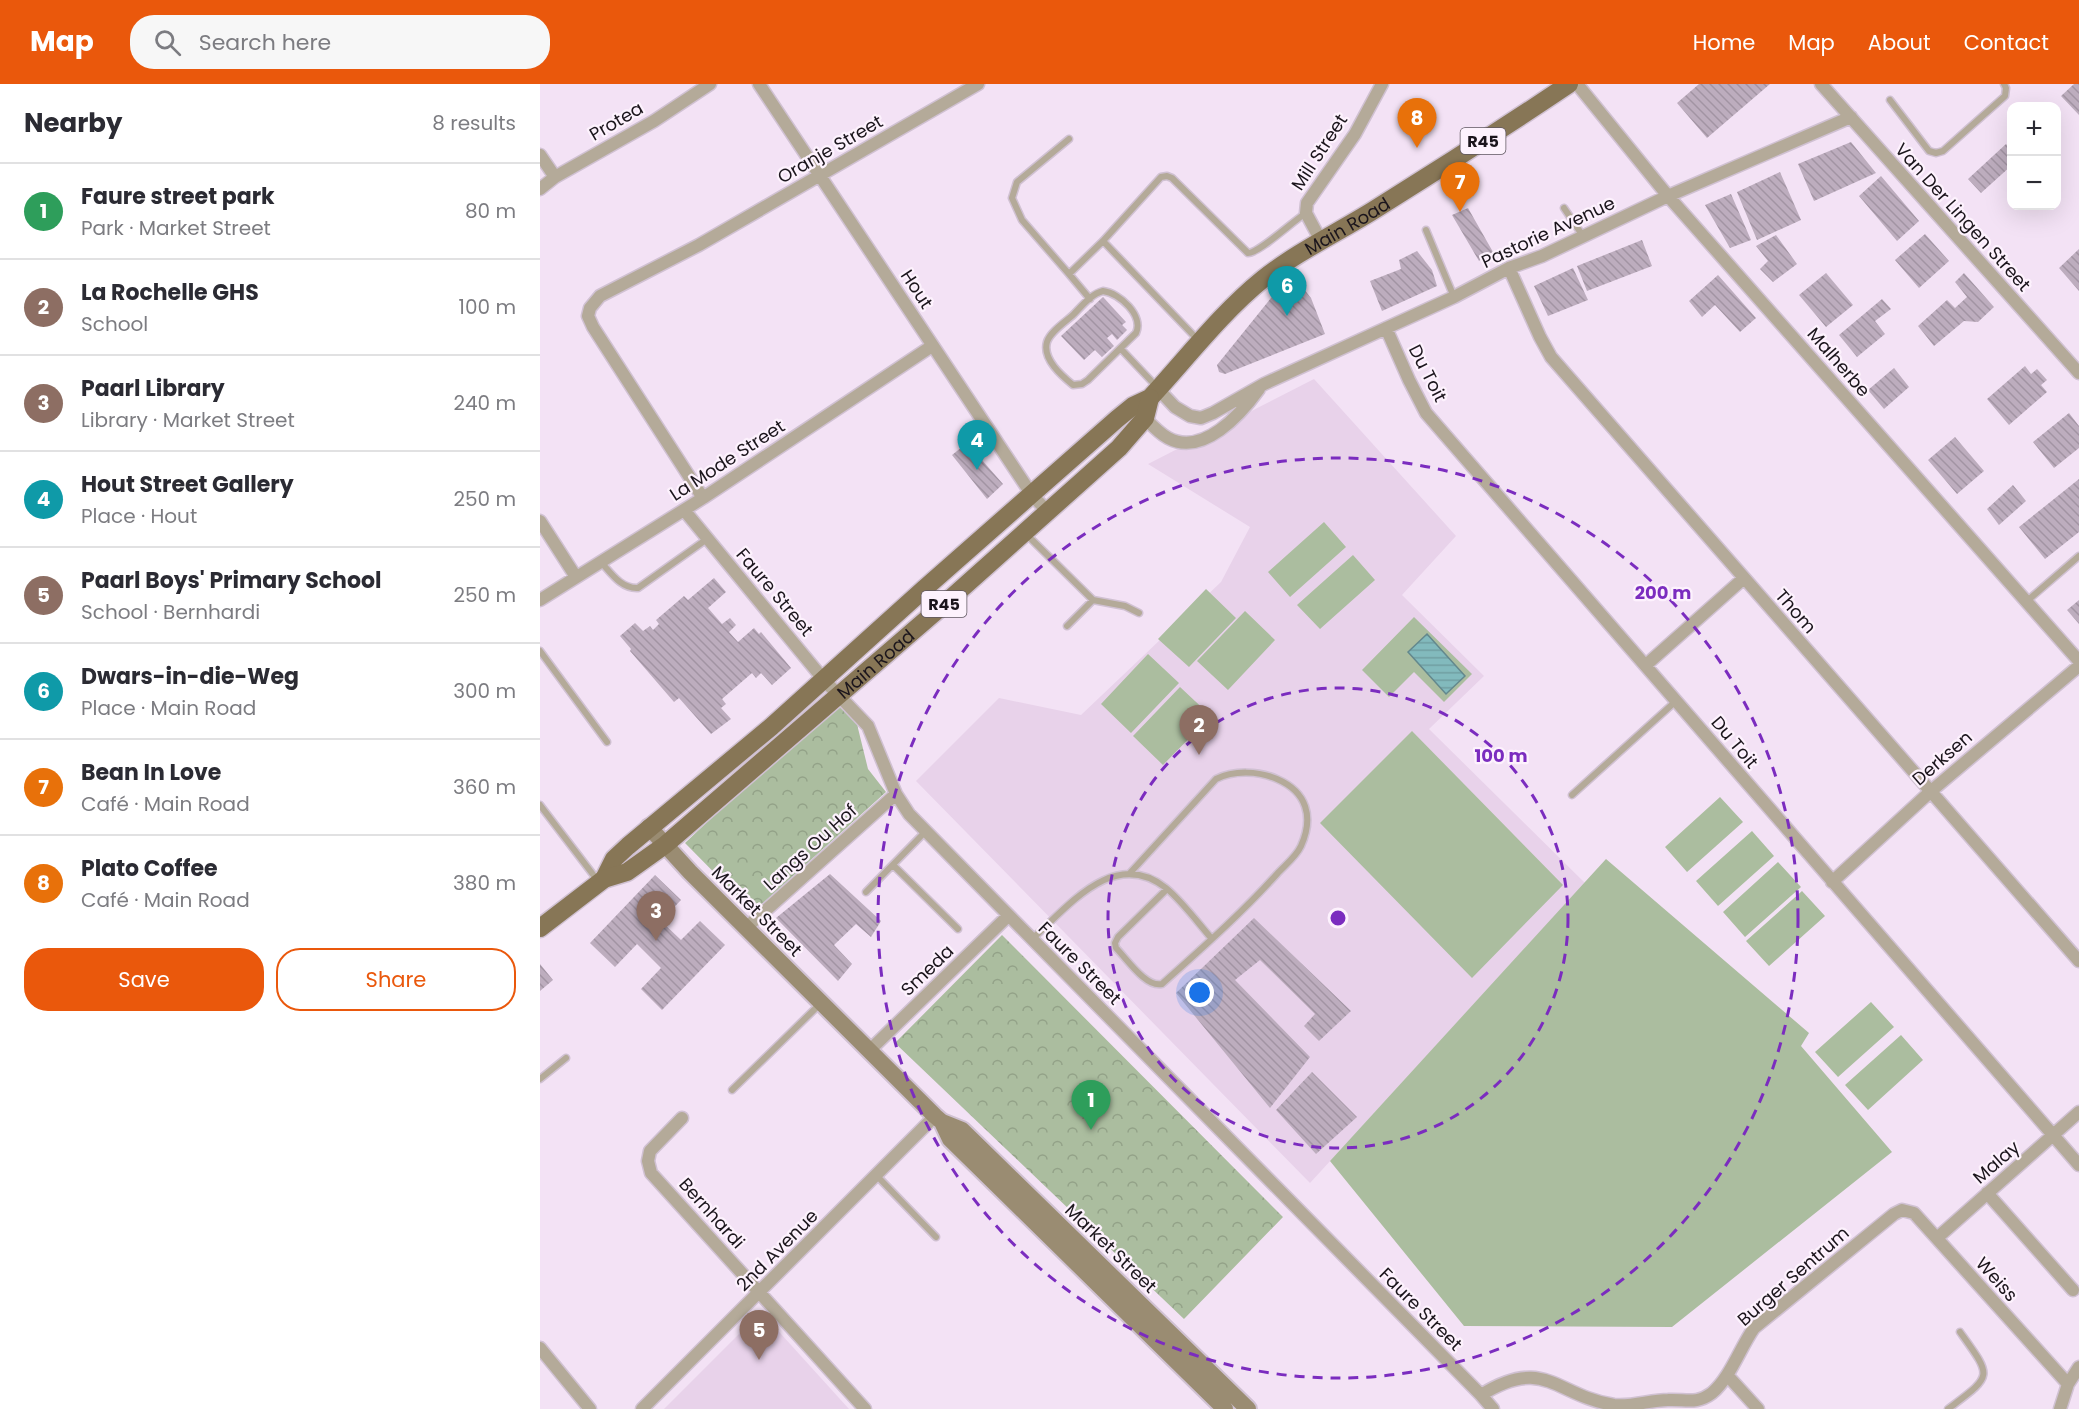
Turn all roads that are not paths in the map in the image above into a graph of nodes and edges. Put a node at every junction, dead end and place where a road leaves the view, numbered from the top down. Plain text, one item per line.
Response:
1 (710, 84) edge
2 (759, 84) edge
3 (978, 84) edge
4 (1382, 84) edge
5 (1569, 84) edge
6 (1577, 84) edge
7 (1821, 84) edge
8 (2004, 84) edge
9 (1890, 100) dead end
10 (1851, 117) junction
11 (1069, 139) dead end
12 (540, 155) edge
13 (821, 175) junction
14 (555, 177) junction
15 (540, 189) edge
16 (1668, 196) junction
17 (1564, 208) dead end
18 (1306, 213) junction
19 (1426, 230) dead end
20 (1583, 236) junction
21 (1103, 241) junction
22 (1321, 242) junction
23 (1509, 268) junction
24 (1069, 274) junction
25 (1454, 297) junction
26 (1090, 299) junction
27 (1386, 328) junction
28 (1200, 343) junction
29 (932, 346) junction
30 (1121, 349) junction
31 (2079, 373) edge
32 (1264, 384) junction
33 (1154, 393) junction
34 (1139, 412) junction
35 (1032, 495) junction
36 (703, 498) junction
37 (684, 510) junction
38 (1048, 512) junction
39 (540, 521) edge
40 (1024, 532) junction
41 (707, 539) junction
42 (2079, 556) edge
43 (600, 561) junction
44 (576, 576) junction
45 (1744, 578) junction
46 (540, 600) edge
47 (1093, 600) junction
48 (2026, 601) junction
49 (1139, 613) dead end
50 (1067, 626) dead end
51 (540, 651) edge
52 (2079, 661) edge
53 (1646, 665) junction
54 (2079, 666) edge
55 (824, 680) junction
56 (838, 696) junction
57 (1676, 700) junction
58 (607, 742) dead end
59 (1930, 792) junction
60 (896, 794) junction
61 (1572, 795) dead end
62 (540, 805) edge
63 (649, 827) junction
64 (926, 831) junction
65 (665, 845) junction
66 (893, 865) junction
67 (1130, 873) junction
68 (601, 881) junction
69 (1832, 882) junction
70 (1167, 889) junction
71 (866, 892) dead end
72 (1008, 916) junction
73 (747, 927) junction
74 (540, 928) edge
75 (958, 929) dead end
76 (1031, 939) junction
77 (1212, 939) junction
78 (2079, 962) edge
79 (822, 1002) junction
80 (870, 1050) junction
81 (566, 1058) dead end
82 (540, 1079) edge
83 (732, 1090) dead end
84 (2079, 1112) edge
85 (682, 1118) dead end
86 (938, 1119) junction
87 (2053, 1136) junction
88 (2079, 1165) edge
89 (877, 1176) junction
90 (1988, 1193) junction
91 (1894, 1214) joint
92 (936, 1236) dead end
93 (1937, 1238) junction
94 (2073, 1290) dead end
95 (760, 1293) junction
96 (1960, 1332) dead end
97 (540, 1348) edge
98 (2079, 1367) edge
99 (1727, 1375) junction
100 (2066, 1390) junction
101 (1481, 1395) junction
102 (590, 1409) edge
103 (642, 1409) edge
104 (865, 1409) edge
105 (1225, 1409) edge
106 (1248, 1409) edge
107 (1493, 1409) edge
108 (1758, 1409) edge
109 (1948, 1409) edge
110 (2060, 1409) edge
111 (2068, 1409) edge

1 - 14 street, Protea
2 - 13 street, Hout
3 - 13 street, Oranje Street
4 - 18 street, Mill Street
5 - 22 main road, Main Road / R45
6 - 16 street, Malherbe
7 - 10 street, Van Der Lingen Street
8 - 9 lane
10 - 16 street, Pastorie Avenue
10 - 31 street, Van Der Lingen Street
11 - 24 lane
12 - 14 street
13 - 29 street, Hout
13 - 36 street, Oranje Street
14 - 15 street, Protea
16 - 20 street, Pastorie Avenue
16 - 48 street, Malherbe
17 - 20 lane
18 - 21 lane
18 - 22 street, Mill Street
19 - 25 lane
20 - 23 street, Pastorie Avenue
21 - 24 lane
21 - 28 lane
22 - 28 main road, Main Road / R45
23 - 25 street, Pastorie Avenue
23 - 45 street, Thom
24 - 26 lane
25 - 27 street, Pastorie Avenue
26 - 30 lane
26 - 30 lane
27 - 32 street, Pastorie Avenue
27 - 53 street, Du Toit
28 - 33 main road, Main Road / R45
29 - 35 street, Hout
29 - 36 street, La Mode Street
30 - 33 lane
32 - 33 street, Pastorie Avenue
32 - 34 street, Pastorie Avenue
33 - 34 main road, Main Road / R45
34 - 35 main road, Main Road / R45
34 - 38 main road, Main Road / R45
35 - 38 street, Hout
35 - 55 main road, Main Road / R45
36 - 37 street, La Mode Street
37 - 41 street, Faure Street
37 - 43 street, La Mode Street
38 - 40 main road, Main Road / R45
39 - 44 street
40 - 47 lane
40 - 56 main road, Main Road / R45
41 - 43 lane
41 - 55 street, Faure Street
42 - 48 lane
43 - 44 street, La Mode Street
44 - 46 street, La Mode Street
45 - 53 street
45 - 59 street, Thom
47 - 49 lane
47 - 50 lane
48 - 52 street, Malherbe
51 - 58 lane
53 - 57 street, Du Toit
54 - 59 street, Derksen
55 - 56 street, Faure Street
55 - 63 main road, Main Road / R45
56 - 60 street, Faure Street
56 - 65 main road, Main Road / R45
57 - 61 lane
57 - 69 street, Du Toit
59 - 69 street, Derksen
59 - 78 street, Thom
60 - 64 street, Faure Street
60 - 73 street, Langs Ou Hof
62 - 68 lane
63 - 65 main road, Market Street
63 - 68 main road, Main Road / R45
64 - 66 lane
64 - 72 street, Faure Street
65 - 68 main road, Main Road / R45
65 - 73 main road, Market Street
66 - 71 lane
66 - 75 lane
67 - 70 lane
67 - 76 lane
67 - 77 lane
68 - 74 main road, Main Road / R45
69 - 87 street, Du Toit
70 - 77 lane
70 - 77 lane
72 - 76 street, Faure Street
72 - 80 street, Smeda
73 - 79 main road, Market Street
76 - 101 street, Faure Street
79 - 80 main road, Market Street
79 - 83 lane
80 - 86 main road, Market Street
81 - 82 lane
84 - 87 street, Malay
85 - 95 street, Bernhardi
86 - 89 street, 2nd Avenue
86 - 105 main road, Market Street
86 - 106 main road, Market Street
87 - 88 street, Du Toit
87 - 90 street, Malay
89 - 92 lane
89 - 95 street, 2nd Avenue
90 - 93 street, Malay
90 - 94 street
91 - 93 street, Weiss
91 - 99 street, Burger Sentrum
93 - 100 street, Weiss
95 - 103 street, 2nd Avenue
95 - 104 street, Bernhardi
96 - 109 lane
97 - 102 street
98 - 100 street
99 - 101 street, Burger Sentrum
99 - 108 street
100 - 110 street
100 - 111 street
101 - 107 street, Faure Street

